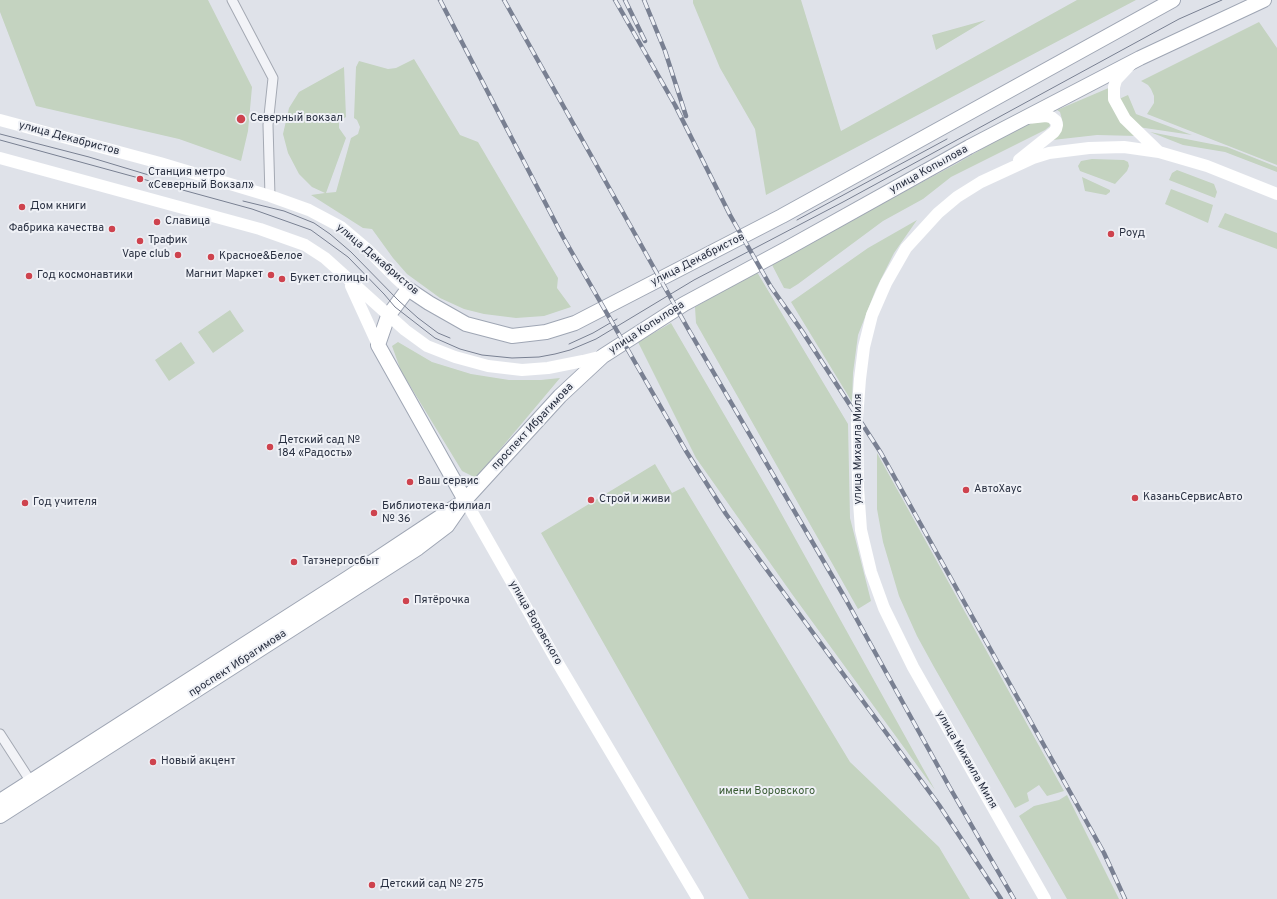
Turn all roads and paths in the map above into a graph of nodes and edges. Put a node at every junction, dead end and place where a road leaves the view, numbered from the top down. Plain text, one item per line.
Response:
1 (232, 0) edge
2 (1173, 0) edge
3 (1264, 0) edge
4 (1132, 62) junction
5 (1025, 118) junction
6 (0, 120) edge
7 (1159, 152) junction
8 (0, 158) edge
9 (1008, 169) junction
10 (1277, 194) edge
11 (270, 196) junction
12 (349, 281) junction
13 (408, 288) junction
14 (388, 316) junction
15 (378, 345) junction
16 (603, 356) junction
17 (465, 500) junction
18 (0, 734) edge
19 (34, 787) junction
20 (0, 801) edge
21 (0, 816) edge
22 (698, 899) edge
23 (1045, 899) edge

1 - 11 street
2 - 13 main road, улица Декабристов
3 - 4 main road, улица Копылова
4 - 5 main road, улица Копылова
4 - 7 main road
5 - 9 main road
5 - 16 main road, улица Копылова
6 - 11 main road, улица Декабристов
7 - 9 main road, улица Михаила Миля
7 - 10 main road, улица Михаила Миля
8 - 12 main road
9 - 23 main road, улица Михаила Миля
11 - 13 main road, улица Декабристов
12 - 14 main road
12 - 15 main road, улица Воровского
13 - 14 main road
14 - 15 main road
14 - 16 main road
15 - 17 main road, улица Воровского
16 - 17 main road, проспект Ибрагимова
17 - 19 main road, проспект Ибрагимова
17 - 22 main road, улица Воровского
18 - 19 street
19 - 20 main road, проспект Ибрагимова
19 - 21 main road, проспект Ибрагимова

